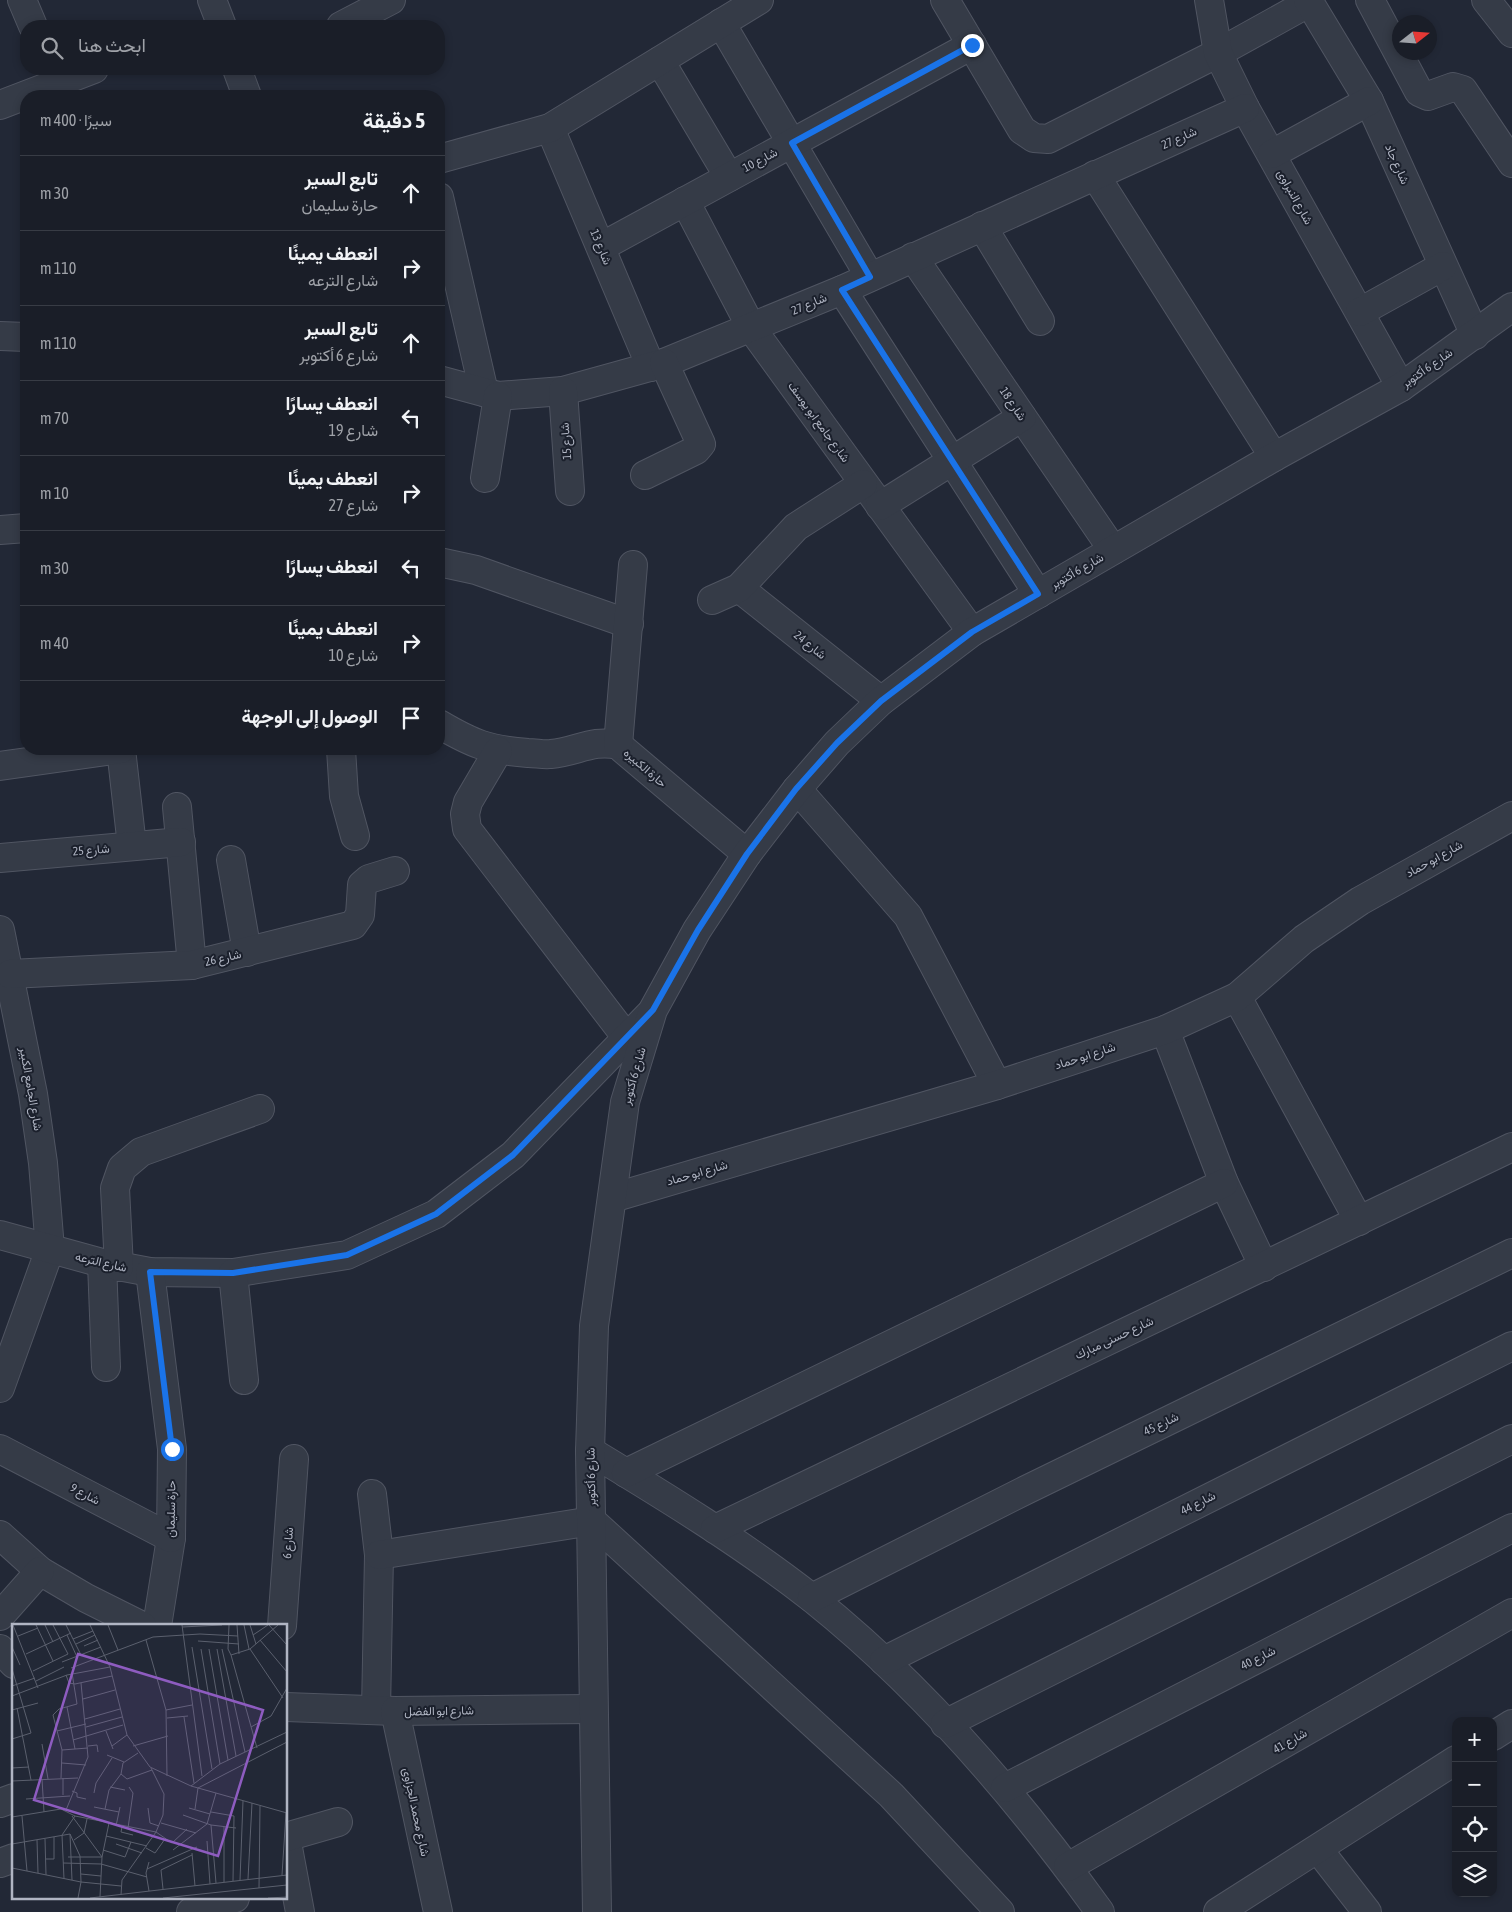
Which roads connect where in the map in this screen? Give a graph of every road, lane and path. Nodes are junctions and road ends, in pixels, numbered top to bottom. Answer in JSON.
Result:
{"nodes":[{"id":1,"x":22,"y":0,"type":"edge"},
{"id":2,"x":391,"y":0,"type":"edge"},
{"id":3,"x":759,"y":0,"type":"edge"},
{"id":4,"x":945,"y":0,"type":"edge"},
{"id":5,"x":1209,"y":0,"type":"edge"},
{"id":6,"x":1370,"y":0,"type":"edge"},
{"id":7,"x":1486,"y":0,"type":"edge"},
{"id":8,"x":1309,"y":1,"type":"edge"},
{"id":9,"x":30,"y":20,"type":"edge"},
{"id":10,"x":353,"y":20,"type":"edge"},
{"id":11,"x":722,"y":23,"type":"junction"},
{"id":12,"x":1511,"y":30,"type":"edge"},
{"id":13,"x":972,"y":45,"type":"junction"},
{"id":14,"x":1218,"y":53,"type":"junction"},
{"id":15,"x":660,"y":60,"type":"junction"},
{"id":16,"x":78,"y":75,"type":"edge"},
{"id":17,"x":57,"y":83,"type":"edge"},
{"id":18,"x":38,"y":90,"type":"edge"},
{"id":19,"x":20,"y":97,"type":"edge"},
{"id":20,"x":1369,"y":101,"type":"junction"},
{"id":21,"x":0,"y":104,"type":"edge"},
{"id":22,"x":1245,"y":108,"type":"junction"},
{"id":23,"x":550,"y":128,"type":"junction"},
{"id":24,"x":792,"y":143,"type":"junction"},
{"id":25,"x":1272,"y":154,"type":"junction"},
{"id":26,"x":445,"y":157,"type":"edge"},
{"id":27,"x":1512,"y":163,"type":"edge"},
{"id":28,"x":1096,"y":175,"type":"junction"},
{"id":29,"x":729,"y":177,"type":"junction"},
{"id":30,"x":685,"y":201,"type":"junction"},
{"id":31,"x":445,"y":221,"type":"edge"},
{"id":32,"x":982,"y":226,"type":"junction"},
{"id":33,"x":601,"y":246,"type":"junction"},
{"id":34,"x":913,"y":257,"type":"junction"},
{"id":35,"x":1443,"y":266,"type":"junction"},
{"id":36,"x":870,"y":277,"type":"junction"},
{"id":37,"x":842,"y":290,"type":"junction"},
{"id":38,"x":1512,"y":307,"type":"edge"},
{"id":39,"x":1360,"y":312,"type":"junction"},
{"id":40,"x":1040,"y":322,"type":"dead end"},
{"id":41,"x":752,"y":329,"type":"junction"},
{"id":42,"x":1474,"y":335,"type":"junction"},
{"id":43,"x":0,"y":336,"type":"edge"},
{"id":44,"x":20,"y":336,"type":"edge"},
{"id":45,"x":658,"y":365,"type":"junction"},
{"id":46,"x":445,"y":382,"type":"edge"},
{"id":47,"x":1401,"y":387,"type":"junction"},
{"id":48,"x":562,"y":391,"type":"junction"},
{"id":49,"x":491,"y":394,"type":"junction"},
{"id":50,"x":1022,"y":417,"type":"junction"},
{"id":51,"x":1274,"y":457,"type":"junction"},
{"id":52,"x":952,"y":460,"type":"junction"},
{"id":53,"x":646,"y":475,"type":"dead end"},
{"id":54,"x":485,"y":478,"type":"dead end"},
{"id":55,"x":863,"y":484,"type":"junction"},
{"id":56,"x":570,"y":491,"type":"dead end"},
{"id":57,"x":880,"y":506,"type":"junction"},
{"id":58,"x":20,"y":528,"type":"edge"},
{"id":59,"x":0,"y":530,"type":"edge"},
{"id":60,"x":1113,"y":550,"type":"junction"},
{"id":61,"x":445,"y":563,"type":"edge"},
{"id":62,"x":633,"y":565,"type":"dead end"},
{"id":63,"x":739,"y":588,"type":"junction"},
{"id":64,"x":1038,"y":594,"type":"junction"},
{"id":65,"x":712,"y":600,"type":"dead end"},
{"id":66,"x":629,"y":624,"type":"junction"},
{"id":67,"x":972,"y":632,"type":"junction"},
{"id":68,"x":881,"y":701,"type":"junction"},
{"id":69,"x":445,"y":728,"type":"edge"},
{"id":70,"x":618,"y":745,"type":"junction"},
{"id":71,"x":498,"y":751,"type":"junction"},
{"id":72,"x":78,"y":755,"type":"edge"},
{"id":73,"x":122,"y":755,"type":"edge"},
{"id":74,"x":341,"y":755,"type":"edge"},
{"id":75,"x":0,"y":766,"type":"edge"},
{"id":76,"x":796,"y":789,"type":"junction"},
{"id":77,"x":177,"y":807,"type":"dead end"},
{"id":78,"x":1512,"y":816,"type":"edge"},
{"id":79,"x":355,"y":836,"type":"dead end"},
{"id":80,"x":182,"y":842,"type":"junction"},
{"id":81,"x":132,"y":846,"type":"junction"},
{"id":82,"x":747,"y":854,"type":"junction"},
{"id":83,"x":0,"y":858,"type":"edge"},
{"id":84,"x":230,"y":860,"type":"dead end"},
{"id":85,"x":396,"y":871,"type":"dead end"},
{"id":86,"x":0,"y":930,"type":"edge"},
{"id":87,"x":247,"y":952,"type":"junction"},
{"id":88,"x":192,"y":965,"type":"junction"},
{"id":89,"x":10,"y":974,"type":"junction"},
{"id":90,"x":1237,"y":997,"type":"junction"},
{"id":91,"x":653,"y":1010,"type":"junction"},
{"id":92,"x":1165,"y":1030,"type":"junction"},
{"id":93,"x":627,"y":1038,"type":"junction"},
{"id":94,"x":997,"y":1085,"type":"junction"},
{"id":95,"x":260,"y":1109,"type":"dead end"},
{"id":96,"x":1512,"y":1147,"type":"edge"},
{"id":97,"x":1224,"y":1183,"type":"junction"},
{"id":98,"x":612,"y":1198,"type":"junction"},
{"id":99,"x":1358,"y":1222,"type":"junction"},
{"id":100,"x":0,"y":1235,"type":"edge"},
{"id":101,"x":50,"y":1249,"type":"junction"},
{"id":102,"x":1512,"y":1253,"type":"edge"},
{"id":103,"x":111,"y":1265,"type":"junction"},
{"id":104,"x":1264,"y":1267,"type":"junction"},
{"id":105,"x":150,"y":1272,"type":"junction"},
{"id":106,"x":233,"y":1273,"type":"junction"},
{"id":107,"x":1512,"y":1346,"type":"edge"},
{"id":108,"x":6,"y":1353,"type":"edge"},
{"id":109,"x":106,"y":1367,"type":"dead end"},
{"id":110,"x":244,"y":1380,"type":"dead end"},
{"id":111,"x":0,"y":1388,"type":"edge"},
{"id":112,"x":1512,"y":1439,"type":"edge"},
{"id":113,"x":0,"y":1449,"type":"edge"},
{"id":114,"x":590,"y":1450,"type":"junction"},
{"id":115,"x":294,"y":1459,"type":"dead end"},
{"id":116,"x":626,"y":1472,"type":"junction"},
{"id":117,"x":372,"y":1494,"type":"dead end"},
{"id":118,"x":592,"y":1521,"type":"junction"},
{"id":119,"x":1512,"y":1528,"type":"edge"},
{"id":120,"x":714,"y":1529,"type":"junction"},
{"id":121,"x":0,"y":1535,"type":"edge"},
{"id":122,"x":171,"y":1538,"type":"junction"},
{"id":123,"x":379,"y":1555,"type":"junction"},
{"id":124,"x":40,"y":1571,"type":"junction"},
{"id":125,"x":812,"y":1598,"type":"junction"},
{"id":126,"x":1512,"y":1613,"type":"edge"},
{"id":127,"x":0,"y":1616,"type":"edge"},
{"id":128,"x":138,"y":1624,"type":"edge"},
{"id":129,"x":157,"y":1624,"type":"edge"},
{"id":130,"x":282,"y":1624,"type":"edge"},
{"id":131,"x":0,"y":1649,"type":"edge"},
{"id":132,"x":884,"y":1661,"type":"junction"},
{"id":133,"x":12,"y":1662,"type":"edge"},
{"id":134,"x":288,"y":1706,"type":"edge"},
{"id":135,"x":592,"y":1709,"type":"junction"},
{"id":136,"x":385,"y":1710,"type":"junction"},
{"id":137,"x":945,"y":1724,"type":"junction"},
{"id":138,"x":1512,"y":1724,"type":"edge"},
{"id":139,"x":1497,"y":1733,"type":"edge"},
{"id":140,"x":1453,"y":1762,"type":"edge"},
{"id":141,"x":1005,"y":1788,"type":"junction"},
{"id":142,"x":12,"y":1799,"type":"edge"},
{"id":143,"x":0,"y":1804,"type":"edge"},
{"id":144,"x":338,"y":1822,"type":"dead end"},
{"id":145,"x":288,"y":1836,"type":"edge"},
{"id":146,"x":1318,"y":1849,"type":"junction"},
{"id":147,"x":12,"y":1859,"type":"edge"},
{"id":148,"x":288,"y":1859,"type":"edge"},
{"id":149,"x":0,"y":1863,"type":"edge"},
{"id":150,"x":1068,"y":1867,"type":"junction"},
{"id":151,"x":290,"y":1881,"type":"edge"},
{"id":152,"x":229,"y":1900,"type":"edge"},
{"id":153,"x":191,"y":1912,"type":"edge"},
{"id":154,"x":300,"y":1912,"type":"edge"},
{"id":155,"x":438,"y":1912,"type":"edge"},
{"id":156,"x":597,"y":1912,"type":"edge"},
{"id":157,"x":1000,"y":1912,"type":"edge"},
{"id":158,"x":1100,"y":1912,"type":"edge"},
{"id":159,"x":1218,"y":1912,"type":"edge"},
{"id":160,"x":1367,"y":1912,"type":"edge"}],
"edges":[{"from":1,"to":9,"type":"street"},
{"from":2,"to":10,"type":"street"},
{"from":3,"to":11,"type":"street"},
{"from":4,"to":13,"type":"street"},
{"from":5,"to":14,"type":"street","name":"شارع النبراوى"},
{"from":6,"to":27,"type":"street"},
{"from":7,"to":12,"type":"street"},
{"from":8,"to":14,"type":"street"},
{"from":8,"to":20,"type":"street","name":"شارع جاد"},
{"from":11,"to":15,"type":"street"},
{"from":11,"to":24,"type":"street"},
{"from":13,"to":14,"type":"street"},
{"from":13,"to":24,"type":"street","name":"شارع 10"},
{"from":14,"to":22,"type":"street","name":"شارع النبراوى"},
{"from":15,"to":23,"type":"street"},
{"from":15,"to":29,"type":"street"},
{"from":16,"to":17,"type":"street"},
{"from":17,"to":18,"type":"street"},
{"from":19,"to":21,"type":"street"},
{"from":20,"to":25,"type":"street"},
{"from":20,"to":35,"type":"street","name":"شارع جاد"},
{"from":22,"to":25,"type":"street","name":"شارع النبراوى"},
{"from":22,"to":28,"type":"street","name":"شارع 27"},
{"from":23,"to":26,"type":"street"},
{"from":23,"to":33,"type":"street","name":"شارع 13"},
{"from":24,"to":29,"type":"street","name":"شارع 10"},
{"from":24,"to":36,"type":"street"},
{"from":25,"to":39,"type":"street","name":"شارع النبراوى"},
{"from":28,"to":32,"type":"street","name":"شارع 27"},
{"from":28,"to":51,"type":"street"},
{"from":29,"to":30,"type":"street","name":"شارع 10"},
{"from":30,"to":33,"type":"street","name":"شارع 10"},
{"from":30,"to":41,"type":"street","name":"شارع جامع ابو يوسف"},
{"from":31,"to":49,"type":"street"},
{"from":32,"to":34,"type":"street","name":"شارع 27"},
{"from":32,"to":40,"type":"street"},
{"from":33,"to":45,"type":"street","name":"شارع 13"},
{"from":34,"to":36,"type":"street","name":"شارع 27"},
{"from":34,"to":50,"type":"street","name":"شارع 18"},
{"from":35,"to":39,"type":"street"},
{"from":35,"to":42,"type":"street","name":"شارع جاد"},
{"from":36,"to":37,"type":"street","name":"شارع 27"},
{"from":37,"to":41,"type":"street","name":"شارع 27"},
{"from":37,"to":52,"type":"street"},
{"from":38,"to":42,"type":"street","name":"شارع 6 أكتوبر"},
{"from":39,"to":47,"type":"street","name":"شارع النبراوى"},
{"from":41,"to":45,"type":"street","name":"شارع 27"},
{"from":41,"to":55,"type":"street","name":"شارع جامع ابو يوسف"},
{"from":42,"to":47,"type":"street","name":"شارع 6 أكتوبر"},
{"from":43,"to":44,"type":"street"},
{"from":45,"to":48,"type":"street","name":"شارع 27"},
{"from":45,"to":53,"type":"street","name":"شارع 13"},
{"from":46,"to":49,"type":"street","name":"شارع 27"},
{"from":47,"to":51,"type":"street","name":"شارع 6 أكتوبر"},
{"from":48,"to":49,"type":"street","name":"شارع 27"},
{"from":48,"to":56,"type":"street","name":"شارع 15"},
{"from":49,"to":54,"type":"street"},
{"from":50,"to":52,"type":"street"},
{"from":50,"to":60,"type":"street","name":"شارع 18"},
{"from":51,"to":60,"type":"street","name":"شارع 6 أكتوبر"},
{"from":52,"to":57,"type":"street"},
{"from":52,"to":64,"type":"street"},
{"from":55,"to":57,"type":"street","name":"شارع جامع ابو يوسف"},
{"from":55,"to":63,"type":"street"},
{"from":57,"to":67,"type":"street","name":"شارع جامع ابو يوسف"},
{"from":58,"to":59,"type":"street"},
{"from":60,"to":64,"type":"street","name":"شارع 6 أكتوبر"},
{"from":61,"to":66,"type":"street"},
{"from":62,"to":66,"type":"street"},
{"from":63,"to":65,"type":"street"},
{"from":63,"to":68,"type":"street","name":"شارع 24"},
{"from":64,"to":67,"type":"street","name":"شارع 6 أكتوبر"},
{"from":66,"to":70,"type":"street"},
{"from":67,"to":68,"type":"street","name":"شارع 6 أكتوبر"},
{"from":68,"to":76,"type":"street","name":"شارع 6 أكتوبر"},
{"from":69,"to":71,"type":"street","name":"حارة الكبيره"},
{"from":70,"to":71,"type":"street","name":"حارة الكبيره"},
{"from":70,"to":82,"type":"street","name":"حارة الكبيره"},
{"from":71,"to":93,"type":"street"},
{"from":72,"to":75,"type":"street"},
{"from":73,"to":81,"type":"street"},
{"from":74,"to":79,"type":"street"},
{"from":76,"to":82,"type":"street","name":"شارع 6 أكتوبر"},
{"from":76,"to":94,"type":"street"},
{"from":77,"to":80,"type":"street"},
{"from":78,"to":90,"type":"street","name":"شارع ابو حماد"},
{"from":80,"to":81,"type":"street","name":"شارع 25"},
{"from":80,"to":88,"type":"street"},
{"from":81,"to":83,"type":"street","name":"شارع 25"},
{"from":82,"to":91,"type":"street","name":"شارع 6 أكتوبر"},
{"from":84,"to":87,"type":"street"},
{"from":85,"to":87,"type":"street","name":"شارع 26"},
{"from":86,"to":89,"type":"street","name":"شارع الجامع الكبير"},
{"from":87,"to":88,"type":"street","name":"شارع 26"},
{"from":88,"to":89,"type":"street","name":"شارع 26"},
{"from":89,"to":101,"type":"street","name":"شارع الجامع الكبير"},
{"from":90,"to":92,"type":"street","name":"شارع ابو حماد"},
{"from":90,"to":99,"type":"street"},
{"from":91,"to":93,"type":"street","name":"شارع الترعه"},
{"from":91,"to":98,"type":"street","name":"شارع 6 أكتوبر"},
{"from":92,"to":94,"type":"street","name":"شارع ابو حماد"},
{"from":92,"to":97,"type":"street"},
{"from":93,"to":106,"type":"street","name":"شارع الترعه"},
{"from":94,"to":98,"type":"street","name":"شارع ابو حماد"},
{"from":95,"to":103,"type":"street"},
{"from":96,"to":99,"type":"street","name":"شارع حسنى مبارك"},
{"from":97,"to":104,"type":"street"},
{"from":97,"to":116,"type":"street"},
{"from":98,"to":114,"type":"street","name":"شارع 6 أكتوبر"},
{"from":99,"to":104,"type":"street","name":"شارع حسنى مبارك"},
{"from":100,"to":101,"type":"street","name":"شارع الترعه"},
{"from":101,"to":103,"type":"street","name":"شارع الترعه"},
{"from":101,"to":108,"type":"street"},
{"from":102,"to":125,"type":"street","name":"شارع 45"},
{"from":103,"to":105,"type":"street","name":"شارع الترعه"},
{"from":103,"to":109,"type":"street"},
{"from":104,"to":120,"type":"street","name":"شارع حسنى مبارك"},
{"from":105,"to":106,"type":"street","name":"شارع الترعه"},
{"from":105,"to":122,"type":"street","name":"حارة سليمان"},
{"from":106,"to":110,"type":"street"},
{"from":107,"to":132,"type":"street","name":"شارع 44"},
{"from":108,"to":111,"type":"street"},
{"from":112,"to":137,"type":"street"},
{"from":113,"to":122,"type":"street","name":"شارع 9"},
{"from":114,"to":116,"type":"street"},
{"from":114,"to":118,"type":"street","name":"شارع 6 أكتوبر"},
{"from":115,"to":130,"type":"street","name":"شارع 6"},
{"from":116,"to":120,"type":"street"},
{"from":117,"to":123,"type":"street","name":"شارع محمد الجزاوى"},
{"from":118,"to":123,"type":"street"},
{"from":118,"to":135,"type":"street","name":"شارع 6 أكتوبر"},
{"from":118,"to":157,"type":"street"},
{"from":119,"to":141,"type":"street","name":"شارع 40"},
{"from":120,"to":125,"type":"street"},
{"from":121,"to":124,"type":"street"},
{"from":122,"to":129,"type":"street","name":"حارة سليمان"},
{"from":123,"to":136,"type":"street","name":"شارع محمد الجزاوى"},
{"from":124,"to":127,"type":"street"},
{"from":124,"to":128,"type":"street"},
{"from":125,"to":132,"type":"street"},
{"from":126,"to":150,"type":"street","name":"شارع 41"},
{"from":131,"to":133,"type":"street"},
{"from":132,"to":137,"type":"street"},
{"from":134,"to":136,"type":"street","name":"شارع ابو الفضل"},
{"from":135,"to":136,"type":"street","name":"شارع ابو الفضل"},
{"from":135,"to":156,"type":"street","name":"شارع 6 أكتوبر"},
{"from":136,"to":155,"type":"street","name":"شارع محمد الجزاوى"},
{"from":137,"to":141,"type":"street"},
{"from":138,"to":139,"type":"street"},
{"from":140,"to":146,"type":"street"},
{"from":141,"to":150,"type":"street"},
{"from":142,"to":143,"type":"street"},
{"from":144,"to":145,"type":"street"},
{"from":146,"to":159,"type":"street"},
{"from":146,"to":160,"type":"street"},
{"from":147,"to":149,"type":"street"},
{"from":148,"to":151,"type":"street"},
{"from":150,"to":158,"type":"street"},
{"from":151,"to":154,"type":"street"},
{"from":152,"to":153,"type":"street"}]}
